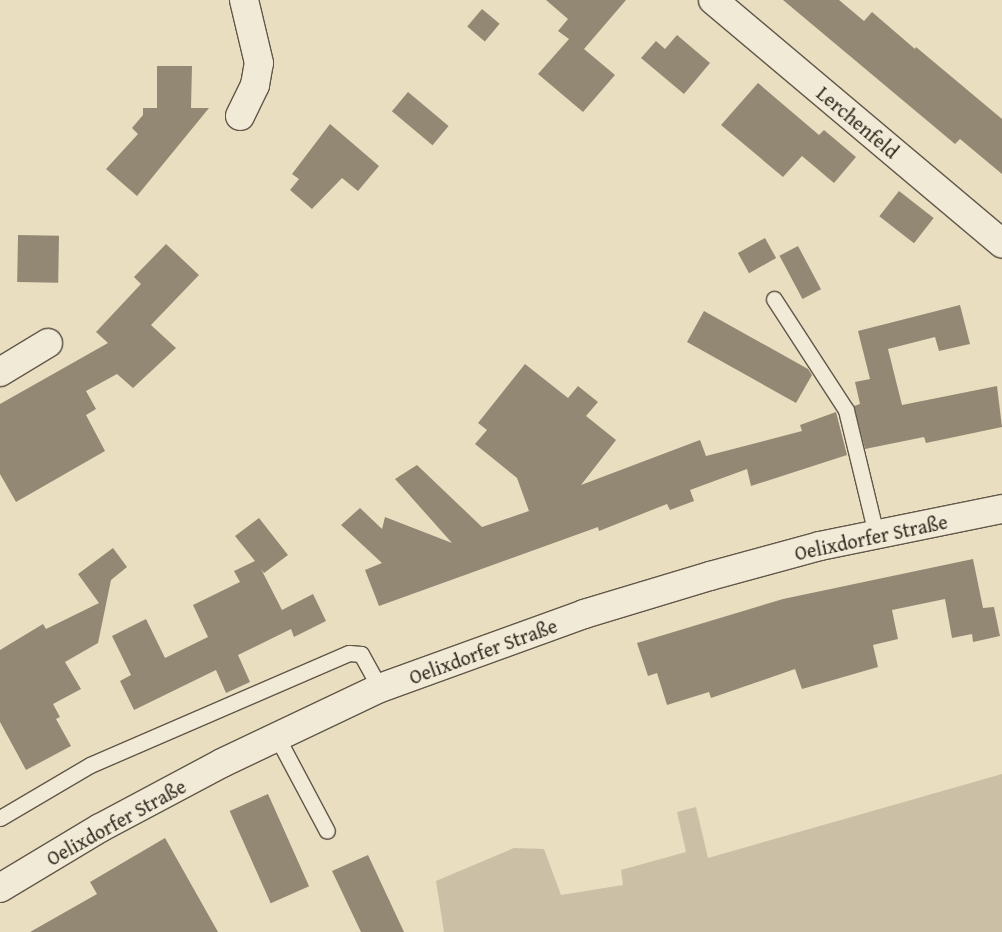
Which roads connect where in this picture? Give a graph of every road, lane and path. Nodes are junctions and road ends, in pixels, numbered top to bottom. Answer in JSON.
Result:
{"nodes":[{"id":1,"x":244,"y":0,"type":"edge"},
{"id":2,"x":713,"y":0,"type":"edge"},
{"id":3,"x":240,"y":116,"type":"dead end"},
{"id":4,"x":1002,"y":243,"type":"edge"},
{"id":5,"x":774,"y":299,"type":"dead end"},
{"id":6,"x":48,"y":343,"type":"dead end"},
{"id":7,"x":0,"y":372,"type":"edge"},
{"id":8,"x":1002,"y":509,"type":"edge"},
{"id":9,"x":876,"y":534,"type":"junction"},
{"id":10,"x":380,"y":688,"type":"junction"},
{"id":11,"x":277,"y":737,"type":"junction"},
{"id":12,"x":0,"y":818,"type":"edge"},
{"id":13,"x":327,"y":830,"type":"dead end"},
{"id":14,"x":0,"y":888,"type":"edge"}],
"edges":[{"from":1,"to":3,"type":"street"},
{"from":2,"to":4,"type":"street","name":"Lerchenfeld"},
{"from":5,"to":9,"type":"lane"},
{"from":6,"to":7,"type":"street"},
{"from":8,"to":9,"type":"street","name":"Oelixdorfer Straße"},
{"from":9,"to":10,"type":"street","name":"Oelixdorfer Straße"},
{"from":10,"to":11,"type":"street","name":"Oelixdorfer Straße"},
{"from":10,"to":12,"type":"lane"},
{"from":11,"to":13,"type":"lane"},
{"from":11,"to":14,"type":"street","name":"Oelixdorfer Straße"}]}
